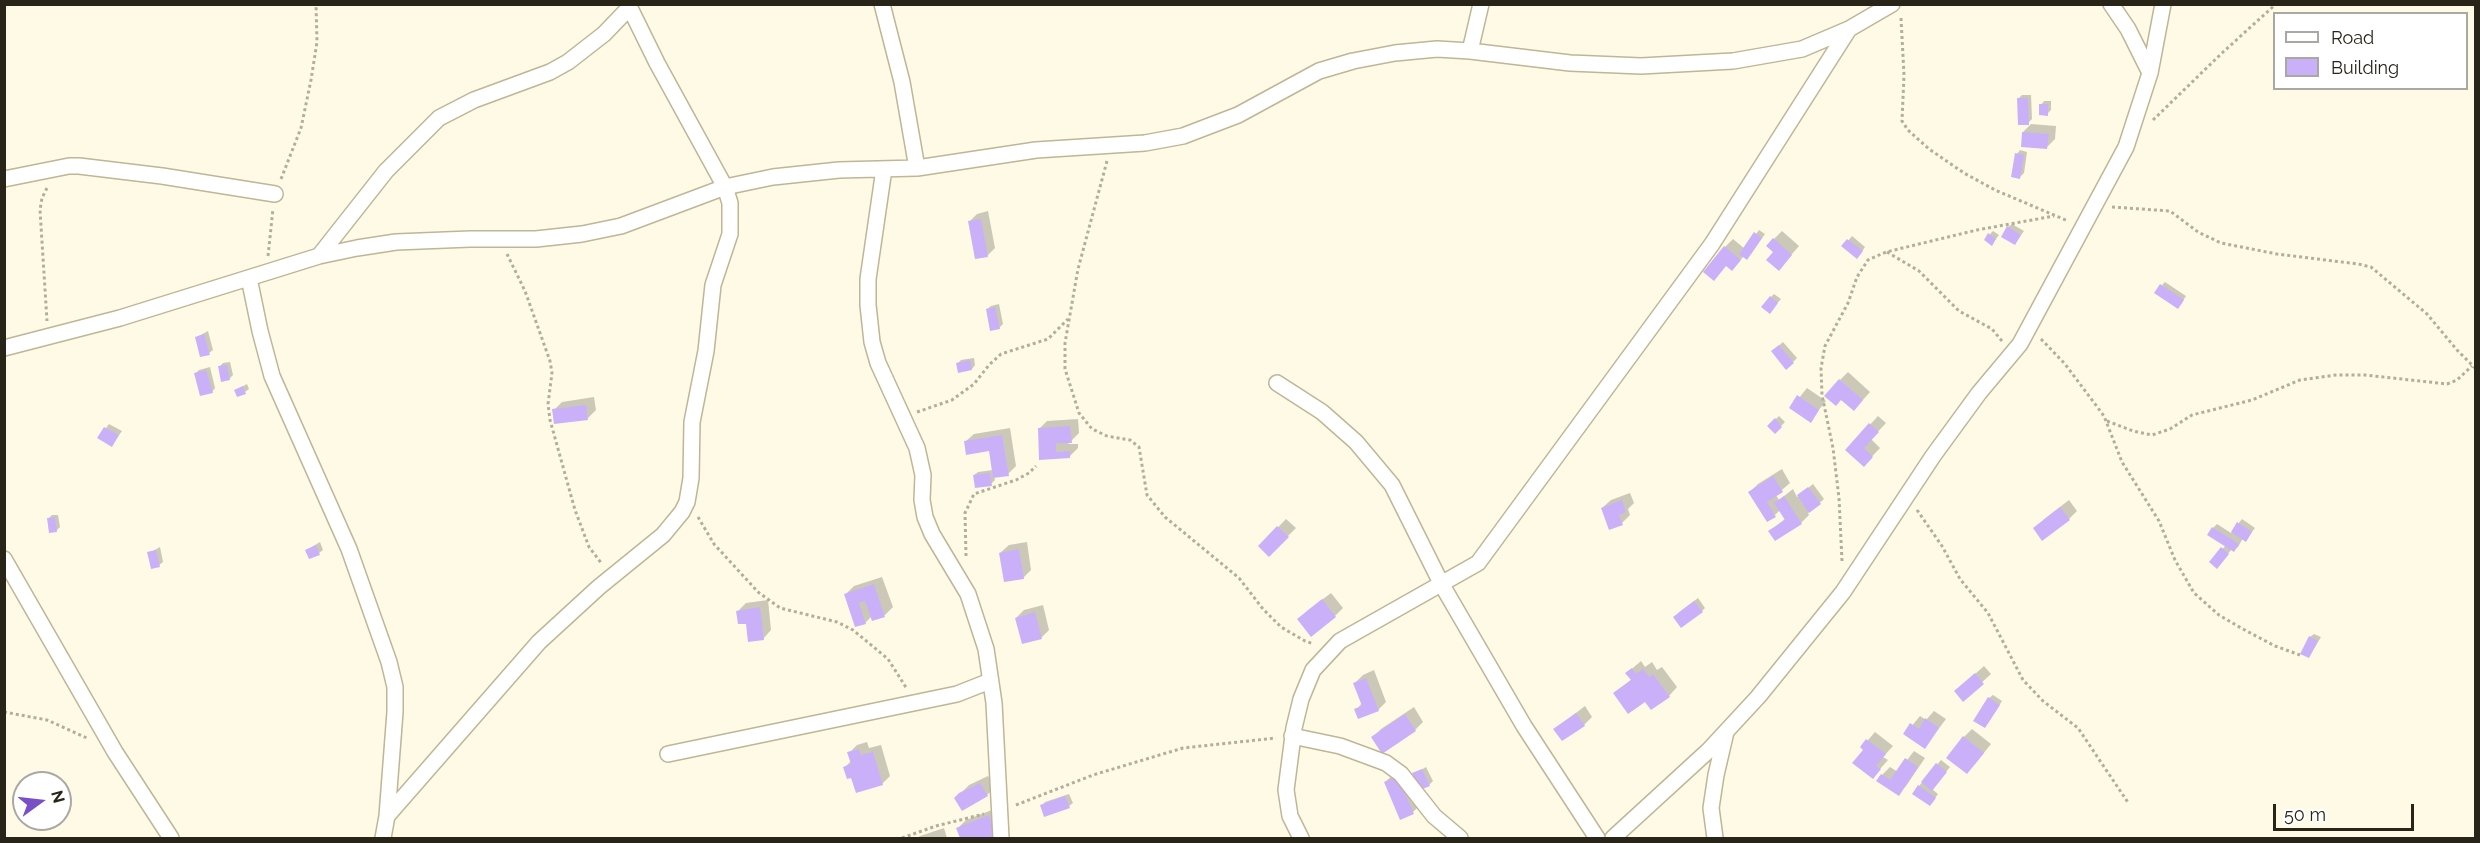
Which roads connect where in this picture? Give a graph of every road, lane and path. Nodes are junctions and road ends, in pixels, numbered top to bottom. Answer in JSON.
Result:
{"nodes":[{"id":1,"x":316,"y":4,"type":"edge"},
{"id":2,"x":882,"y":4,"type":"edge"},
{"id":3,"x":1481,"y":4,"type":"edge"},
{"id":4,"x":2111,"y":4,"type":"edge"},
{"id":5,"x":2163,"y":4,"type":"edge"},
{"id":6,"x":2276,"y":4,"type":"edge"},
{"id":7,"x":629,"y":6,"type":"edge"},
{"id":8,"x":1896,"y":10,"type":"edge"},
{"id":9,"x":1849,"y":29,"type":"junction"},
{"id":10,"x":1470,"y":51,"type":"junction"},
{"id":11,"x":2150,"y":74,"type":"junction"},
{"id":12,"x":2150,"y":124,"type":"dead end"},
{"id":13,"x":1112,"y":145,"type":"junction"},
{"id":14,"x":917,"y":168,"type":"junction"},
{"id":15,"x":884,"y":169,"type":"junction"},
{"id":16,"x":4,"y":179,"type":"edge"},
{"id":17,"x":48,"y":186,"type":"dead end"},
{"id":18,"x":725,"y":187,"type":"junction"},
{"id":19,"x":275,"y":194,"type":"junction"},
{"id":20,"x":2095,"y":206,"type":"junction"},
{"id":21,"x":2054,"y":216,"type":"junction"},
{"id":22,"x":2083,"y":227,"type":"junction"},
{"id":23,"x":500,"y":239,"type":"junction"},
{"id":24,"x":1886,"y":252,"type":"junction"},
{"id":25,"x":319,"y":256,"type":"junction"},
{"id":26,"x":267,"y":272,"type":"junction"},
{"id":27,"x":249,"y":278,"type":"junction"},
{"id":28,"x":1069,"y":317,"type":"junction"},
{"id":29,"x":2029,"y":327,"type":"junction"},
{"id":30,"x":49,"y":337,"type":"junction"},
{"id":31,"x":4,"y":348,"type":"edge"},
{"id":32,"x":2012,"y":356,"type":"junction"},
{"id":33,"x":2474,"y":368,"type":"edge"},
{"id":34,"x":1277,"y":383,"type":"dead end"},
{"id":35,"x":904,"y":416,"type":"junction"},
{"id":36,"x":2107,"y":421,"type":"junction"},
{"id":37,"x":1036,"y":466,"type":"dead end"},
{"id":38,"x":690,"y":492,"type":"junction"},
{"id":39,"x":1906,"y":498,"type":"junction"},
{"id":40,"x":4,"y":559,"type":"edge"},
{"id":41,"x":966,"y":566,"type":"dead end"},
{"id":42,"x":613,"y":575,"type":"junction"},
{"id":43,"x":1442,"y":585,"type":"junction"},
{"id":44,"x":1843,"y":592,"type":"junction"},
{"id":45,"x":1330,"y":649,"type":"junction"},
{"id":46,"x":2300,"y":656,"type":"dead end"},
{"id":47,"x":990,"y":681,"type":"junction"},
{"id":48,"x":915,"y":703,"type":"junction"},
{"id":49,"x":4,"y":712,"type":"edge"},
{"id":50,"x":1727,"y":730,"type":"junction"},
{"id":51,"x":1292,"y":736,"type":"junction"},
{"id":52,"x":115,"y":752,"type":"junction"},
{"id":53,"x":668,"y":754,"type":"dead end"},
{"id":54,"x":2130,"y":804,"type":"dead end"},
{"id":55,"x":1000,"y":810,"type":"junction"},
{"id":56,"x":387,"y":816,"type":"junction"},
{"id":57,"x":171,"y":838,"type":"edge"},
{"id":58,"x":383,"y":838,"type":"edge"},
{"id":59,"x":902,"y":838,"type":"edge"},
{"id":60,"x":1001,"y":838,"type":"edge"},
{"id":61,"x":1301,"y":838,"type":"edge"},
{"id":62,"x":1460,"y":838,"type":"edge"},
{"id":63,"x":1597,"y":838,"type":"edge"},
{"id":64,"x":1612,"y":838,"type":"edge"},
{"id":65,"x":1715,"y":838,"type":"edge"}],
"edges":[{"from":1,"to":19,"type":"path"},
{"from":2,"to":14,"type":"street"},
{"from":3,"to":10,"type":"street"},
{"from":4,"to":11,"type":"street"},
{"from":5,"to":11,"type":"street"},
{"from":6,"to":12,"type":"path"},
{"from":7,"to":18,"type":"street"},
{"from":7,"to":25,"type":"street"},
{"from":8,"to":9,"type":"street"},
{"from":8,"to":21,"type":"path"},
{"from":9,"to":10,"type":"street"},
{"from":9,"to":43,"type":"street"},
{"from":10,"to":13,"type":"street"},
{"from":11,"to":20,"type":"street"},
{"from":13,"to":14,"type":"street"},
{"from":13,"to":28,"type":"path"},
{"from":14,"to":15,"type":"street"},
{"from":15,"to":18,"type":"street"},
{"from":15,"to":35,"type":"street"},
{"from":16,"to":19,"type":"street"},
{"from":17,"to":30,"type":"path"},
{"from":18,"to":23,"type":"street"},
{"from":18,"to":38,"type":"street"},
{"from":19,"to":26,"type":"path"},
{"from":20,"to":22,"type":"street"},
{"from":20,"to":33,"type":"path"},
{"from":21,"to":22,"type":"path"},
{"from":21,"to":24,"type":"path"},
{"from":22,"to":29,"type":"street"},
{"from":23,"to":25,"type":"street"},
{"from":23,"to":42,"type":"path"},
{"from":24,"to":32,"type":"path"},
{"from":24,"to":44,"type":"path"},
{"from":25,"to":26,"type":"street"},
{"from":26,"to":27,"type":"street"},
{"from":27,"to":30,"type":"street"},
{"from":27,"to":56,"type":"street"},
{"from":28,"to":35,"type":"path"},
{"from":28,"to":45,"type":"path"},
{"from":29,"to":32,"type":"street"},
{"from":29,"to":36,"type":"path"},
{"from":30,"to":31,"type":"street"},
{"from":32,"to":39,"type":"street"},
{"from":33,"to":36,"type":"path"},
{"from":34,"to":43,"type":"street"},
{"from":35,"to":47,"type":"street"},
{"from":36,"to":46,"type":"path"},
{"from":37,"to":41,"type":"path"},
{"from":38,"to":42,"type":"street"},
{"from":38,"to":48,"type":"path"},
{"from":39,"to":44,"type":"street"},
{"from":39,"to":54,"type":"path"},
{"from":40,"to":52,"type":"street"},
{"from":42,"to":56,"type":"street"},
{"from":43,"to":45,"type":"street"},
{"from":43,"to":63,"type":"street"},
{"from":44,"to":50,"type":"street"},
{"from":45,"to":51,"type":"street"},
{"from":47,"to":48,"type":"street"},
{"from":47,"to":55,"type":"street"},
{"from":48,"to":53,"type":"street"},
{"from":49,"to":52,"type":"path"},
{"from":50,"to":64,"type":"street"},
{"from":50,"to":65,"type":"street"},
{"from":51,"to":55,"type":"path"},
{"from":51,"to":61,"type":"street"},
{"from":51,"to":62,"type":"street"},
{"from":52,"to":57,"type":"street"},
{"from":55,"to":59,"type":"path"},
{"from":55,"to":60,"type":"street"},
{"from":56,"to":58,"type":"street"}]}
